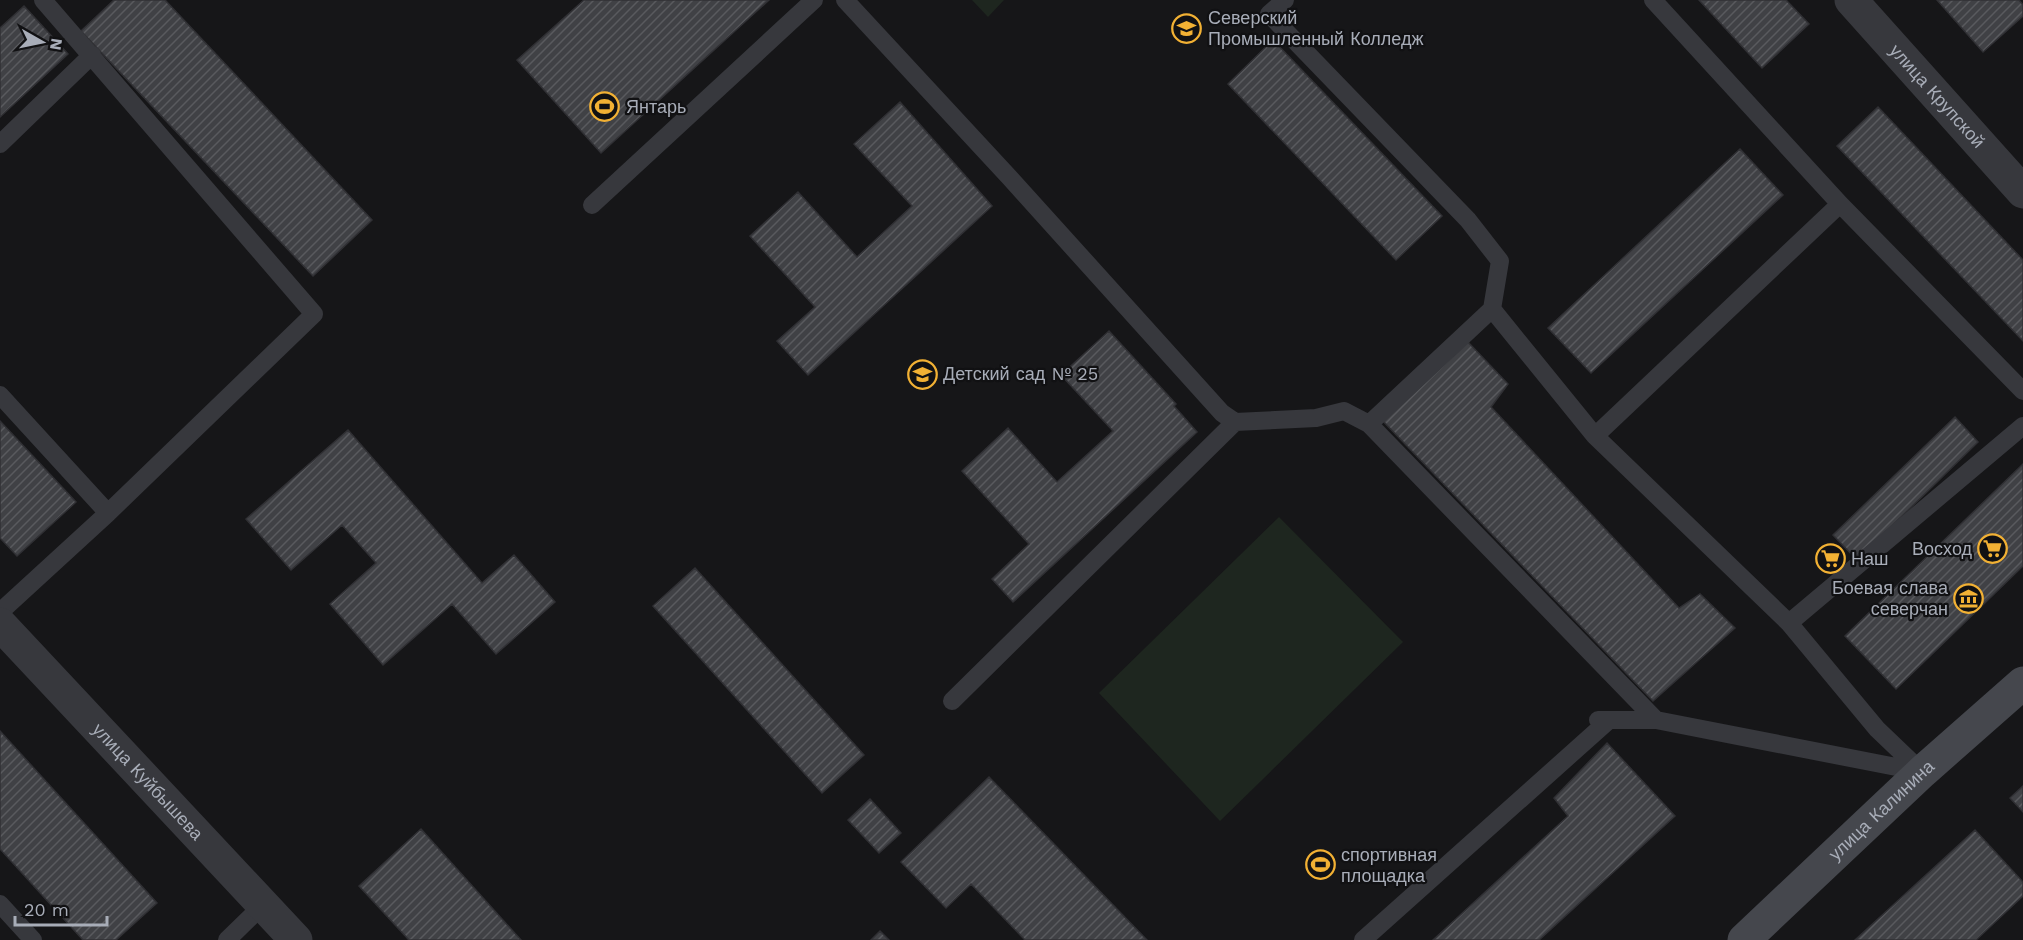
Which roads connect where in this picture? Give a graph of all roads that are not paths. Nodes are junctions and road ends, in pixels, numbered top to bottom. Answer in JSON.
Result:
{"nodes":[{"id":1,"x":44,"y":0,"type":"edge"},
{"id":2,"x":814,"y":0,"type":"edge"},
{"id":3,"x":845,"y":0,"type":"edge"},
{"id":4,"x":1285,"y":0,"type":"edge"},
{"id":5,"x":1653,"y":0,"type":"edge"},
{"id":6,"x":1851,"y":0,"type":"edge"},
{"id":7,"x":92,"y":55,"type":"junction"},
{"id":8,"x":0,"y":144,"type":"edge"},
{"id":9,"x":2023,"y":192,"type":"edge"},
{"id":10,"x":1840,"y":204,"type":"junction"},
{"id":11,"x":592,"y":205,"type":"dead end"},
{"id":12,"x":1492,"y":309,"type":"junction"},
{"id":13,"x":2023,"y":391,"type":"edge"},
{"id":14,"x":0,"y":396,"type":"edge"},
{"id":15,"x":1235,"y":422,"type":"junction"},
{"id":16,"x":1369,"y":424,"type":"junction"},
{"id":17,"x":2023,"y":426,"type":"edge"},
{"id":18,"x":1595,"y":436,"type":"junction"},
{"id":19,"x":108,"y":513,"type":"junction"},
{"id":20,"x":1789,"y":623,"type":"junction"},
{"id":21,"x":1,"y":624,"type":"edge"},
{"id":22,"x":2023,"y":683,"type":"edge"},
{"id":23,"x":952,"y":701,"type":"dead end"},
{"id":24,"x":1656,"y":720,"type":"junction"},
{"id":25,"x":1922,"y":772,"type":"junction"},
{"id":26,"x":0,"y":904,"type":"edge"},
{"id":27,"x":263,"y":905,"type":"junction"},
{"id":28,"x":33,"y":940,"type":"edge"},
{"id":29,"x":227,"y":940,"type":"edge"},
{"id":30,"x":296,"y":940,"type":"edge"},
{"id":31,"x":1362,"y":940,"type":"edge"},
{"id":32,"x":1744,"y":940,"type":"edge"}],
"edges":[{"from":1,"to":7,"type":"lane"},
{"from":2,"to":11,"type":"lane"},
{"from":3,"to":15,"type":"lane"},
{"from":4,"to":12,"type":"lane"},
{"from":5,"to":10,"type":"lane"},
{"from":6,"to":9,"type":"street","name":"улица Крупской"},
{"from":7,"to":8,"type":"lane"},
{"from":7,"to":19,"type":"lane"},
{"from":10,"to":13,"type":"lane"},
{"from":10,"to":18,"type":"lane"},
{"from":12,"to":16,"type":"lane"},
{"from":12,"to":18,"type":"lane"},
{"from":14,"to":19,"type":"lane"},
{"from":15,"to":16,"type":"lane"},
{"from":15,"to":23,"type":"lane"},
{"from":16,"to":24,"type":"lane"},
{"from":17,"to":20,"type":"lane"},
{"from":18,"to":20,"type":"lane"},
{"from":19,"to":21,"type":"lane"},
{"from":20,"to":25,"type":"lane"},
{"from":21,"to":27,"type":"street","name":"улица Куйбышева"},
{"from":22,"to":25,"type":"main road","name":"улица Калинина"},
{"from":24,"to":25,"type":"lane"},
{"from":24,"to":31,"type":"lane"},
{"from":25,"to":32,"type":"main road","name":"улица Калинина"},
{"from":26,"to":28,"type":"lane"},
{"from":27,"to":29,"type":"lane"},
{"from":27,"to":30,"type":"street","name":"улица Куйбышева"}]}
